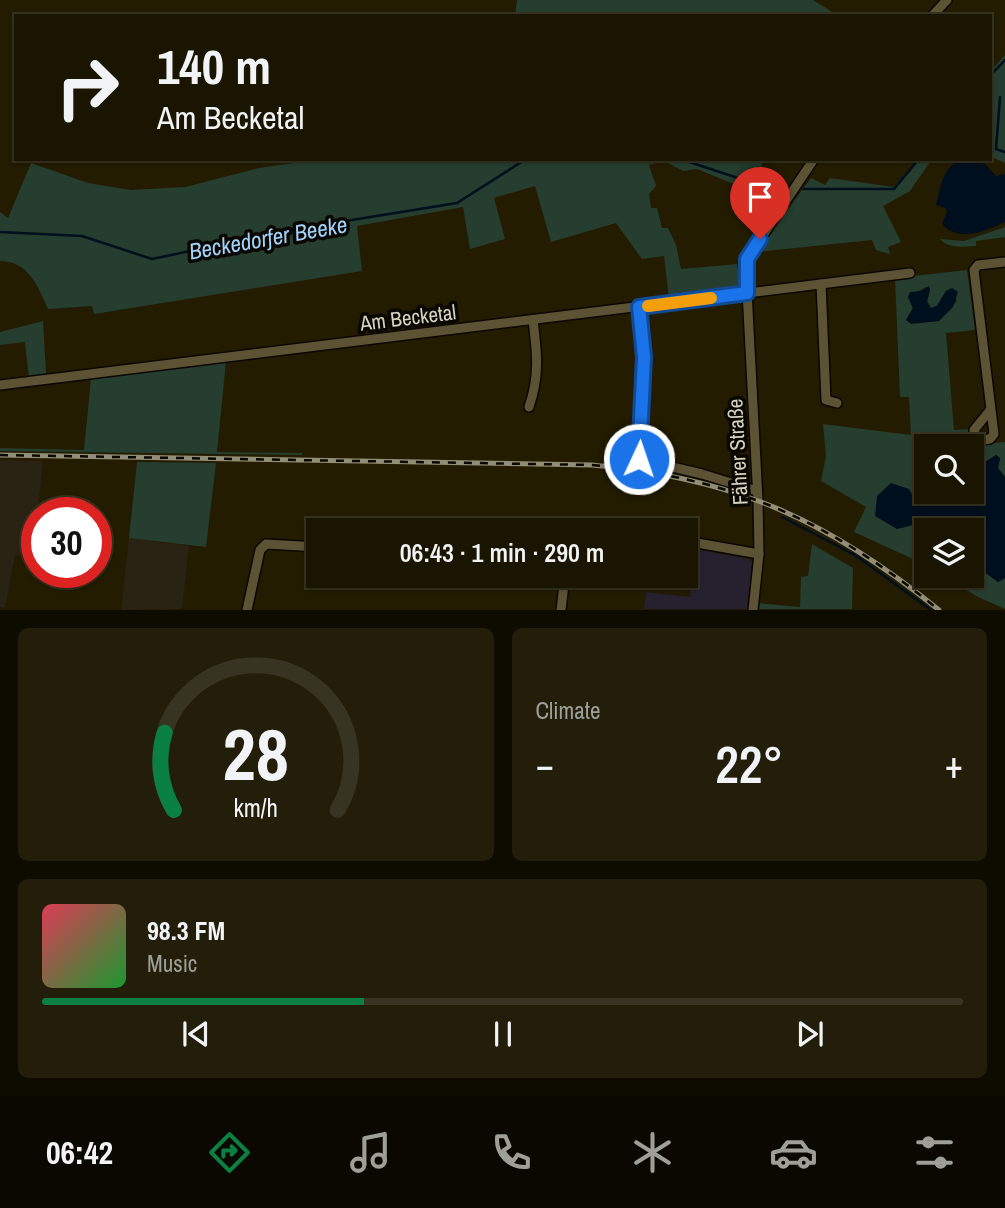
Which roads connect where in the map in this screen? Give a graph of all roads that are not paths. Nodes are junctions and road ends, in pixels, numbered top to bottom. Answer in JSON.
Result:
{"nodes":[{"id":1,"x":947,"y":0,"type":"edge"},
{"id":2,"x":934,"y":14,"type":"edge"},
{"id":3,"x":813,"y":161,"type":"edge"},
{"id":4,"x":1005,"y":262,"type":"edge"},
{"id":5,"x":910,"y":273,"type":"dead end"},
{"id":6,"x":821,"y":284,"type":"junction"},
{"id":7,"x":747,"y":293,"type":"junction"},
{"id":8,"x":639,"y":307,"type":"junction"},
{"id":9,"x":533,"y":320,"type":"junction"},
{"id":10,"x":0,"y":385,"type":"edge"},
{"id":11,"x":836,"y":403,"type":"dead end"},
{"id":12,"x":529,"y":407,"type":"dead end"},
{"id":13,"x":991,"y":409,"type":"dead end"},
{"id":14,"x":757,"y":491,"type":"junction"},
{"id":15,"x":698,"y":543,"type":"edge"},
{"id":16,"x":306,"y":546,"type":"edge"},
{"id":17,"x":759,"y":554,"type":"junction"},
{"id":18,"x":564,"y":588,"type":"edge"},
{"id":19,"x":247,"y":610,"type":"edge"},
{"id":20,"x":561,"y":610,"type":"edge"},
{"id":21,"x":753,"y":610,"type":"edge"}],
"edges":[{"from":1,"to":2,"type":"street"},
{"from":3,"to":7,"type":"street","name":"Fährer Straße"},
{"from":4,"to":13,"type":"street"},
{"from":5,"to":6,"type":"street","name":"Am Becketal"},
{"from":6,"to":7,"type":"street","name":"Am Becketal"},
{"from":6,"to":11,"type":"street"},
{"from":7,"to":8,"type":"street","name":"Am Becketal"},
{"from":7,"to":14,"type":"street","name":"Fährer Straße"},
{"from":8,"to":9,"type":"street","name":"Am Becketal"},
{"from":8,"to":14,"type":"street"},
{"from":9,"to":10,"type":"street","name":"Am Becketal"},
{"from":9,"to":12,"type":"street"},
{"from":14,"to":17,"type":"street","name":"Fährer Straße"},
{"from":15,"to":17,"type":"street"},
{"from":16,"to":19,"type":"street"},
{"from":17,"to":21,"type":"street","name":"Fährer Straße"},
{"from":18,"to":20,"type":"street"}]}
